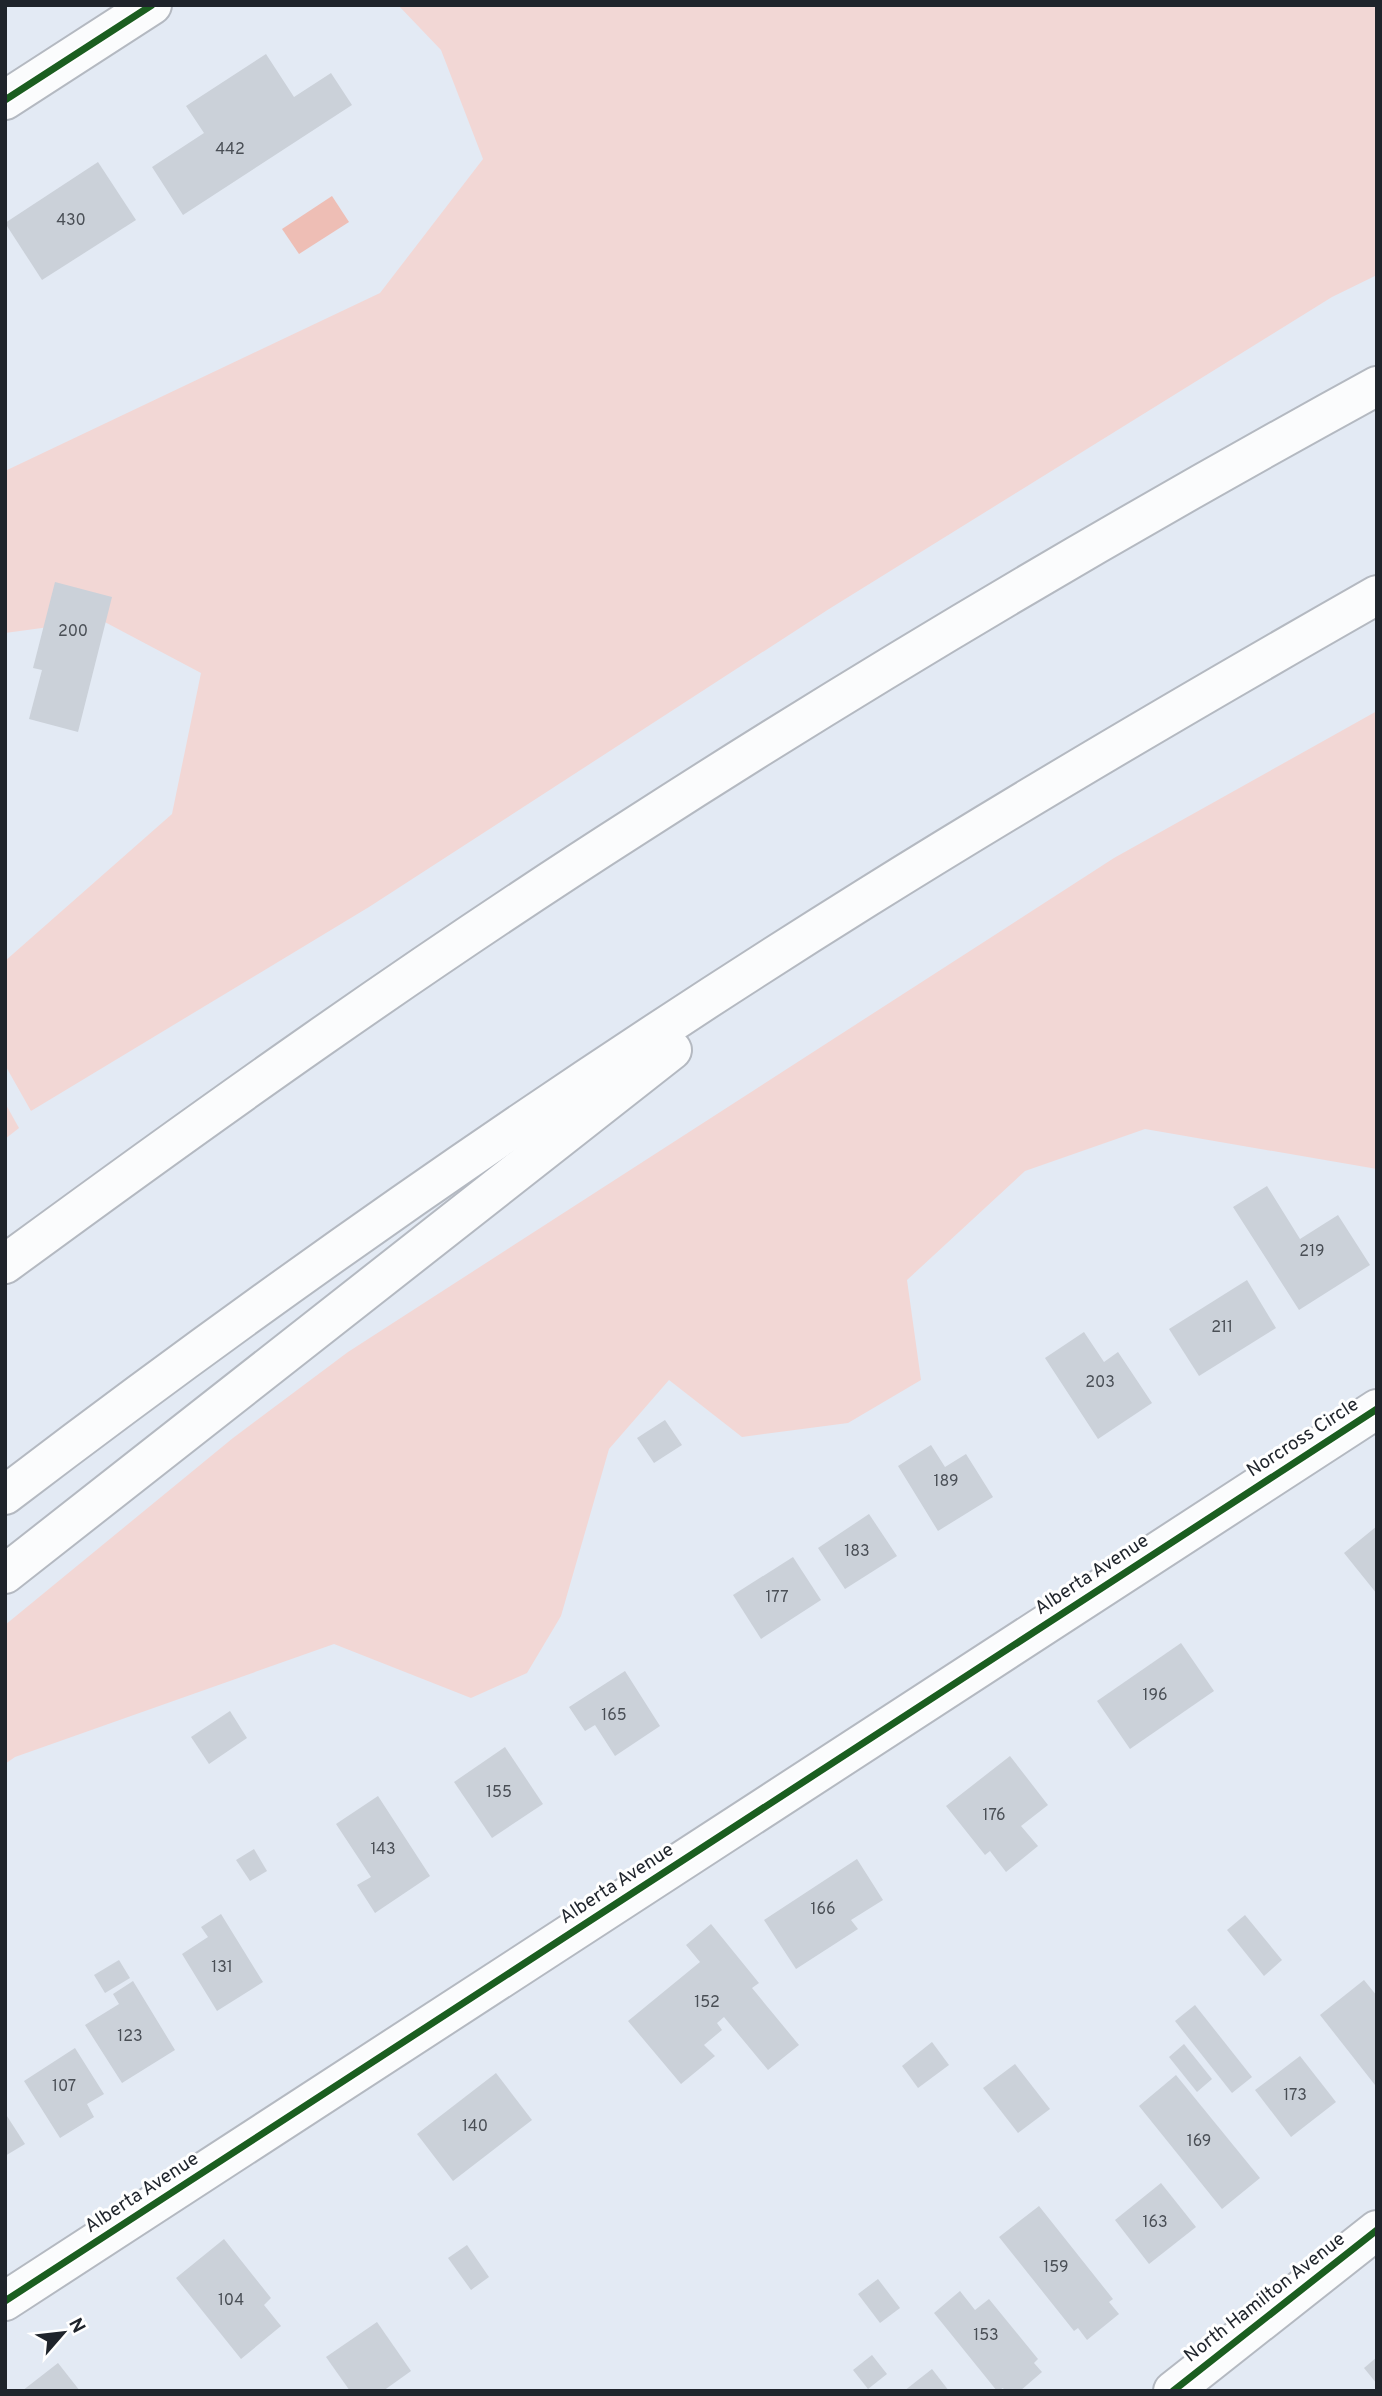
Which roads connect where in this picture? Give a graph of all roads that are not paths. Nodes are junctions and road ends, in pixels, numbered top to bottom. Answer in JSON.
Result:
{"nodes":[{"id":1,"x":152,"y":5,"type":"edge"},
{"id":2,"x":5,"y":100,"type":"edge"},
{"id":3,"x":1377,"y":386,"type":"edge"},
{"id":4,"x":1377,"y":595,"type":"edge"},
{"id":5,"x":866,"y":898,"type":"junction"},
{"id":6,"x":5,"y":1264,"type":"edge"},
{"id":7,"x":1377,"y":1409,"type":"edge"},
{"id":8,"x":1246,"y":1494,"type":"joint"},
{"id":9,"x":5,"y":1495,"type":"edge"},
{"id":10,"x":5,"y":1574,"type":"edge"},
{"id":11,"x":1377,"y":2230,"type":"edge"},
{"id":12,"x":5,"y":2301,"type":"edge"},
{"id":13,"x":1173,"y":2391,"type":"edge"}],
"edges":[{"from":1,"to":2,"type":"main road"},
{"from":3,"to":6,"type":"main road"},
{"from":4,"to":5,"type":"main road"},
{"from":5,"to":9,"type":"main road"},
{"from":5,"to":10,"type":"main road"},
{"from":7,"to":8,"type":"main road","name":"Norcross Circle"},
{"from":8,"to":12,"type":"main road","name":"Alberta Avenue"},
{"from":11,"to":13,"type":"main road","name":"North Hamilton Avenue"}]}
